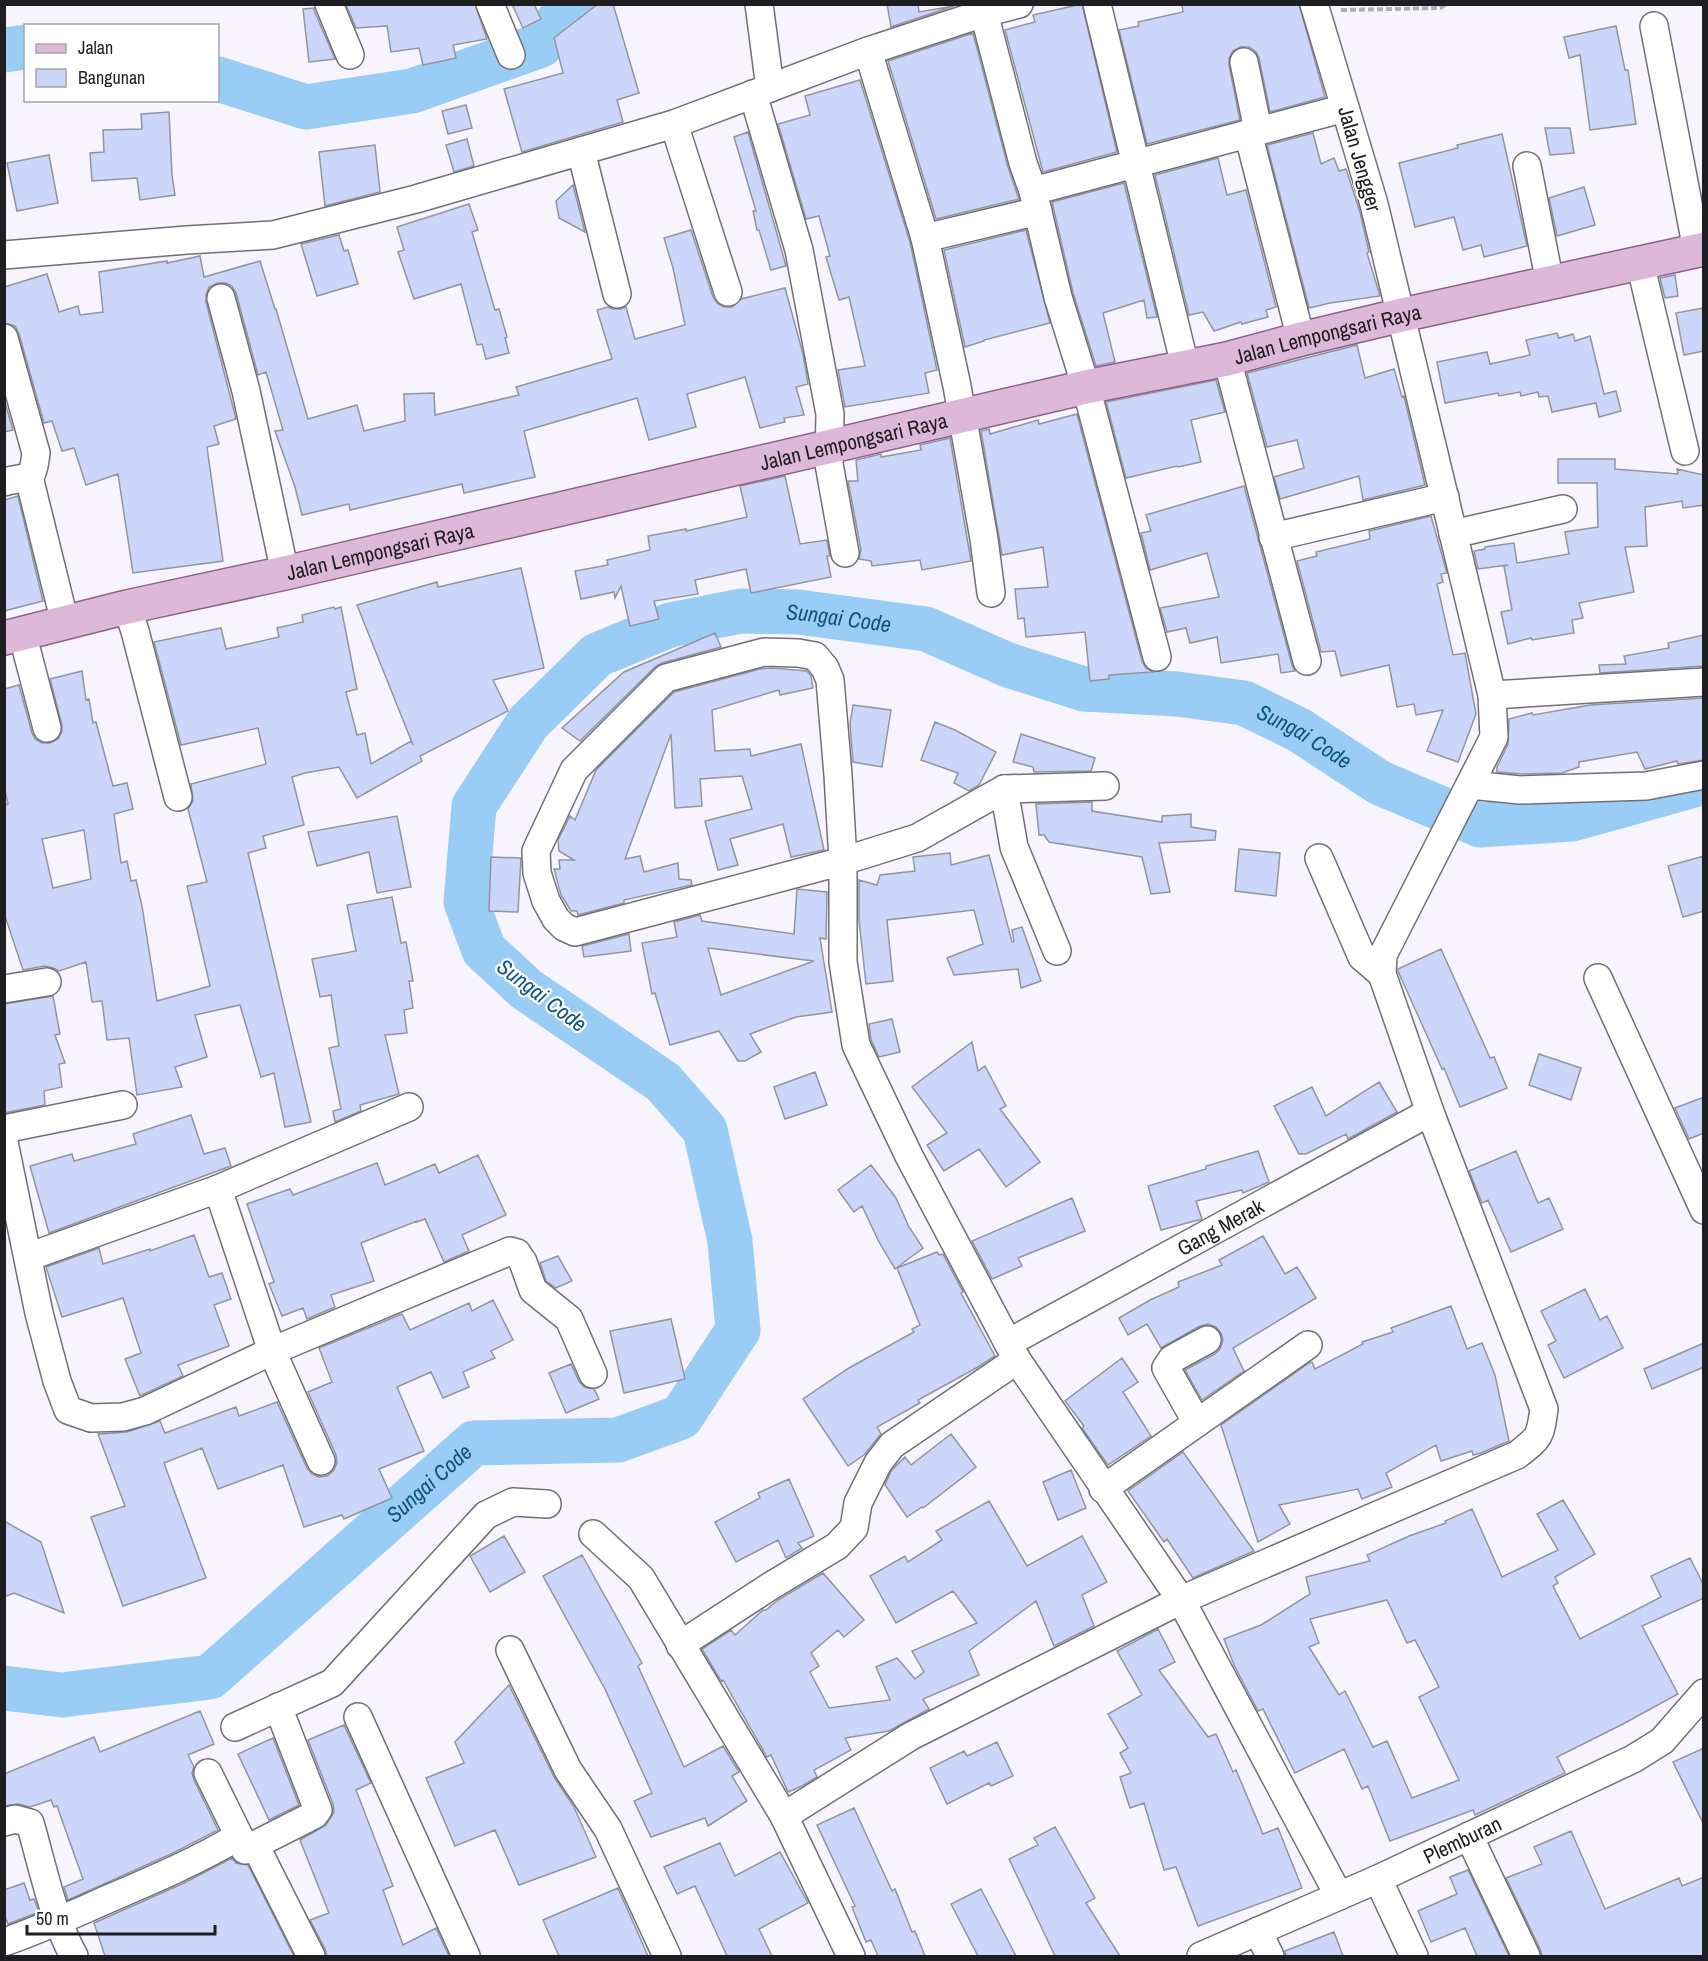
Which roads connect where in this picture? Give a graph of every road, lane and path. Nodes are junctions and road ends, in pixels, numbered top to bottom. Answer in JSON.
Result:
{"nodes":[{"id":1,"x":329,"y":4,"type":"edge"},
{"id":2,"x":490,"y":4,"type":"edge"},
{"id":3,"x":759,"y":4,"type":"edge"},
{"id":4,"x":1019,"y":4,"type":"edge"},
{"id":5,"x":1097,"y":4,"type":"edge"},
{"id":6,"x":1447,"y":4,"type":"edge"},
{"id":7,"x":1315,"y":7,"type":"edge"},
{"id":8,"x":984,"y":12,"type":"junction"},
{"id":9,"x":1654,"y":26,"type":"dead end"},
{"id":10,"x":868,"y":51,"type":"junction"},
{"id":11,"x":350,"y":55,"type":"dead end"},
{"id":12,"x":511,"y":55,"type":"dead end"},
{"id":13,"x":1244,"y":62,"type":"dead end"},
{"id":14,"x":761,"y":91,"type":"junction"},
{"id":15,"x":1345,"y":108,"type":"junction"},
{"id":16,"x":674,"y":124,"type":"junction"},
{"id":17,"x":1253,"y":132,"type":"junction"},
{"id":18,"x":581,"y":151,"type":"junction"},
{"id":19,"x":1137,"y":163,"type":"junction"},
{"id":20,"x":1527,"y":166,"type":"dead end"},
{"id":21,"x":1035,"y":201,"type":"junction"},
{"id":22,"x":925,"y":238,"type":"junction"},
{"id":23,"x":1700,"y":250,"type":"edge"},
{"id":24,"x":4,"y":255,"type":"edge"},
{"id":25,"x":1640,"y":263,"type":"junction"},
{"id":26,"x":1550,"y":283,"type":"junction"},
{"id":27,"x":729,"y":292,"type":"dead end"},
{"id":28,"x":617,"y":294,"type":"dead end"},
{"id":29,"x":221,"y":298,"type":"dead end"},
{"id":30,"x":1402,"y":315,"type":"junction"},
{"id":31,"x":4,"y":338,"type":"edge"},
{"id":32,"x":1301,"y":339,"type":"junction"},
{"id":33,"x":1227,"y":358,"type":"junction"},
{"id":34,"x":1185,"y":366,"type":"junction"},
{"id":35,"x":1086,"y":387,"type":"junction"},
{"id":36,"x":961,"y":417,"type":"junction"},
{"id":37,"x":828,"y":447,"type":"junction"},
{"id":38,"x":1684,"y":451,"type":"dead end"},
{"id":39,"x":17,"y":479,"type":"edge"},
{"id":40,"x":1445,"y":497,"type":"junction"},
{"id":41,"x":1563,"y":509,"type":"dead end"},
{"id":42,"x":1454,"y":534,"type":"junction"},
{"id":43,"x":1274,"y":537,"type":"junction"},
{"id":44,"x":845,"y":553,"type":"dead end"},
{"id":45,"x":285,"y":573,"type":"junction"},
{"id":46,"x":991,"y":594,"type":"dead end"},
{"id":47,"x":127,"y":607,"type":"junction"},
{"id":48,"x":64,"y":623,"type":"junction"},
{"id":49,"x":14,"y":636,"type":"edge"},
{"id":50,"x":1156,"y":657,"type":"dead end"},
{"id":51,"x":1307,"y":661,"type":"dead end"},
{"id":52,"x":1704,"y":682,"type":"edge"},
{"id":53,"x":1492,"y":695,"type":"junction"},
{"id":54,"x":47,"y":728,"type":"dead end"},
{"id":55,"x":1704,"y":775,"type":"edge"},
{"id":56,"x":1470,"y":785,"type":"junction"},
{"id":57,"x":1105,"y":786,"type":"dead end"},
{"id":58,"x":1004,"y":789,"type":"junction"},
{"id":59,"x":178,"y":798,"type":"dead end"},
{"id":60,"x":1318,"y":858,"type":"dead end"},
{"id":61,"x":843,"y":861,"type":"junction"},
{"id":62,"x":1057,"y":951,"type":"dead end"},
{"id":63,"x":1382,"y":974,"type":"junction"},
{"id":64,"x":1598,"y":978,"type":"dead end"},
{"id":65,"x":47,"y":982,"type":"dead end"},
{"id":66,"x":4,"y":989,"type":"edge"},
{"id":67,"x":123,"y":1105,"type":"dead end"},
{"id":68,"x":409,"y":1107,"type":"dead end"},
{"id":69,"x":1430,"y":1112,"type":"junction"},
{"id":70,"x":4,"y":1129,"type":"edge"},
{"id":71,"x":4,"y":1142,"type":"edge"},
{"id":72,"x":218,"y":1189,"type":"junction"},
{"id":73,"x":1704,"y":1210,"type":"edge"},
{"id":74,"x":28,"y":1257,"type":"junction"},
{"id":75,"x":1207,"y":1340,"type":"dead end"},
{"id":76,"x":1308,"y":1345,"type":"dead end"},
{"id":77,"x":272,"y":1351,"type":"junction"},
{"id":78,"x":1013,"y":1351,"type":"junction"},
{"id":79,"x":593,"y":1374,"type":"dead end"},
{"id":80,"x":1197,"y":1423,"type":"junction"},
{"id":81,"x":321,"y":1461,"type":"dead end"},
{"id":82,"x":1103,"y":1488,"type":"junction"},
{"id":83,"x":547,"y":1504,"type":"dead end"},
{"id":84,"x":593,"y":1534,"type":"dead end"},
{"id":85,"x":1181,"y":1600,"type":"junction"},
{"id":86,"x":680,"y":1645,"type":"junction"},
{"id":87,"x":510,"y":1650,"type":"dead end"},
{"id":88,"x":1704,"y":1693,"type":"edge"},
{"id":89,"x":278,"y":1707,"type":"junction"},
{"id":90,"x":358,"y":1717,"type":"dead end"},
{"id":91,"x":235,"y":1727,"type":"dead end"},
{"id":92,"x":208,"y":1773,"type":"dead end"},
{"id":93,"x":784,"y":1816,"type":"junction"},
{"id":94,"x":4,"y":1822,"type":"edge"},
{"id":95,"x":239,"y":1836,"type":"junction"},
{"id":96,"x":1469,"y":1836,"type":"junction"},
{"id":97,"x":262,"y":1859,"type":"dead end"},
{"id":98,"x":1378,"y":1879,"type":"junction"},
{"id":99,"x":1338,"y":1896,"type":"junction"},
{"id":100,"x":59,"y":1921,"type":"junction"},
{"id":101,"x":1258,"y":1931,"type":"junction"},
{"id":102,"x":4,"y":1942,"type":"edge"},
{"id":103,"x":74,"y":1956,"type":"edge"},
{"id":104,"x":311,"y":1956,"type":"edge"},
{"id":105,"x":466,"y":1956,"type":"edge"},
{"id":106,"x":667,"y":1956,"type":"edge"},
{"id":107,"x":851,"y":1956,"type":"edge"},
{"id":108,"x":1200,"y":1956,"type":"edge"},
{"id":109,"x":1270,"y":1956,"type":"edge"},
{"id":110,"x":1414,"y":1956,"type":"edge"},
{"id":111,"x":1526,"y":1956,"type":"edge"}],
"edges":[{"from":1,"to":11,"type":"street"},
{"from":2,"to":12,"type":"street"},
{"from":3,"to":14,"type":"street"},
{"from":4,"to":8,"type":"street"},
{"from":5,"to":19,"type":"street"},
{"from":6,"to":7,"type":"path"},
{"from":7,"to":15,"type":"street","name":"Jalan Jengger"},
{"from":8,"to":10,"type":"street"},
{"from":8,"to":21,"type":"street"},
{"from":9,"to":23,"type":"street"},
{"from":10,"to":14,"type":"street"},
{"from":10,"to":22,"type":"street"},
{"from":13,"to":17,"type":"street"},
{"from":14,"to":16,"type":"street"},
{"from":14,"to":37,"type":"street"},
{"from":15,"to":17,"type":"street"},
{"from":15,"to":30,"type":"street","name":"Jalan Jengger"},
{"from":16,"to":18,"type":"street"},
{"from":16,"to":27,"type":"street"},
{"from":17,"to":19,"type":"street"},
{"from":17,"to":32,"type":"street"},
{"from":18,"to":24,"type":"street"},
{"from":18,"to":28,"type":"street"},
{"from":19,"to":21,"type":"street"},
{"from":19,"to":34,"type":"street"},
{"from":20,"to":26,"type":"street"},
{"from":21,"to":22,"type":"street"},
{"from":21,"to":35,"type":"street"},
{"from":22,"to":36,"type":"street"},
{"from":23,"to":25,"type":"main road","name":"Jalan Lempongsari Raya"},
{"from":25,"to":26,"type":"main road","name":"Jalan Lempongsari Raya"},
{"from":25,"to":38,"type":"street"},
{"from":26,"to":30,"type":"main road","name":"Jalan Lempongsari Raya"},
{"from":29,"to":45,"type":"street"},
{"from":30,"to":32,"type":"main road","name":"Jalan Lempongsari Raya"},
{"from":30,"to":40,"type":"street","name":"Jalan Jengger"},
{"from":31,"to":39,"type":"street"},
{"from":32,"to":33,"type":"main road","name":"Jalan Lempongsari Raya"},
{"from":33,"to":34,"type":"main road","name":"Jalan Lempongsari Raya"},
{"from":33,"to":43,"type":"street"},
{"from":34,"to":35,"type":"main road","name":"Jalan Lempongsari Raya"},
{"from":35,"to":36,"type":"main road","name":"Jalan Lempongsari Raya"},
{"from":35,"to":50,"type":"street"},
{"from":36,"to":37,"type":"main road","name":"Jalan Lempongsari Raya"},
{"from":36,"to":46,"type":"street"},
{"from":37,"to":44,"type":"street"},
{"from":37,"to":45,"type":"main road","name":"Jalan Lempongsari Raya"},
{"from":39,"to":48,"type":"street"},
{"from":40,"to":42,"type":"street","name":"Jalan Jengger"},
{"from":40,"to":43,"type":"street"},
{"from":41,"to":42,"type":"street"},
{"from":42,"to":53,"type":"street","name":"Jalan Jengger"},
{"from":43,"to":51,"type":"street"},
{"from":45,"to":47,"type":"main road","name":"Jalan Lempongsari Raya"},
{"from":47,"to":48,"type":"main road","name":"Jalan Lempongsari Raya"},
{"from":47,"to":59,"type":"street"},
{"from":48,"to":49,"type":"main road","name":"Jalan Lempongsari Raya"},
{"from":49,"to":54,"type":"street"},
{"from":52,"to":53,"type":"street"},
{"from":53,"to":56,"type":"street","name":"Jalan Jengger"},
{"from":55,"to":56,"type":"street"},
{"from":56,"to":63,"type":"street","name":"Jalan Jengger"},
{"from":57,"to":58,"type":"street"},
{"from":58,"to":61,"type":"street"},
{"from":58,"to":62,"type":"street"},
{"from":60,"to":63,"type":"street"},
{"from":61,"to":61,"type":"street"},
{"from":61,"to":78,"type":"street"},
{"from":63,"to":69,"type":"street"},
{"from":64,"to":73,"type":"street"},
{"from":65,"to":66,"type":"street"},
{"from":67,"to":70,"type":"street"},
{"from":68,"to":72,"type":"street"},
{"from":69,"to":78,"type":"street","name":"Gang Merak"},
{"from":69,"to":85,"type":"street"},
{"from":71,"to":74,"type":"street"},
{"from":72,"to":74,"type":"street"},
{"from":72,"to":77,"type":"street"},
{"from":74,"to":77,"type":"street"},
{"from":75,"to":80,"type":"street"},
{"from":76,"to":80,"type":"street"},
{"from":77,"to":79,"type":"street"},
{"from":77,"to":81,"type":"street"},
{"from":78,"to":82,"type":"street"},
{"from":78,"to":86,"type":"street","name":"Gang Merak"},
{"from":80,"to":82,"type":"street"},
{"from":82,"to":85,"type":"street"},
{"from":83,"to":89,"type":"street"},
{"from":84,"to":86,"type":"street"},
{"from":85,"to":93,"type":"street"},
{"from":85,"to":99,"type":"street"},
{"from":86,"to":93,"type":"street"},
{"from":87,"to":106,"type":"street"},
{"from":88,"to":96,"type":"street","name":"Plemburan"},
{"from":89,"to":91,"type":"street"},
{"from":89,"to":95,"type":"street"},
{"from":90,"to":105,"type":"street"},
{"from":92,"to":95,"type":"street"},
{"from":93,"to":107,"type":"street"},
{"from":94,"to":100,"type":"street"},
{"from":95,"to":100,"type":"street"},
{"from":96,"to":98,"type":"street","name":"Plemburan"},
{"from":96,"to":111,"type":"street"},
{"from":97,"to":104,"type":"street"},
{"from":98,"to":99,"type":"street","name":"Plemburan"},
{"from":98,"to":110,"type":"street"},
{"from":99,"to":101,"type":"street","name":"Plemburan"},
{"from":100,"to":102,"type":"street"},
{"from":100,"to":103,"type":"street"},
{"from":101,"to":108,"type":"street","name":"Plemburan"},
{"from":101,"to":109,"type":"street"}]}
